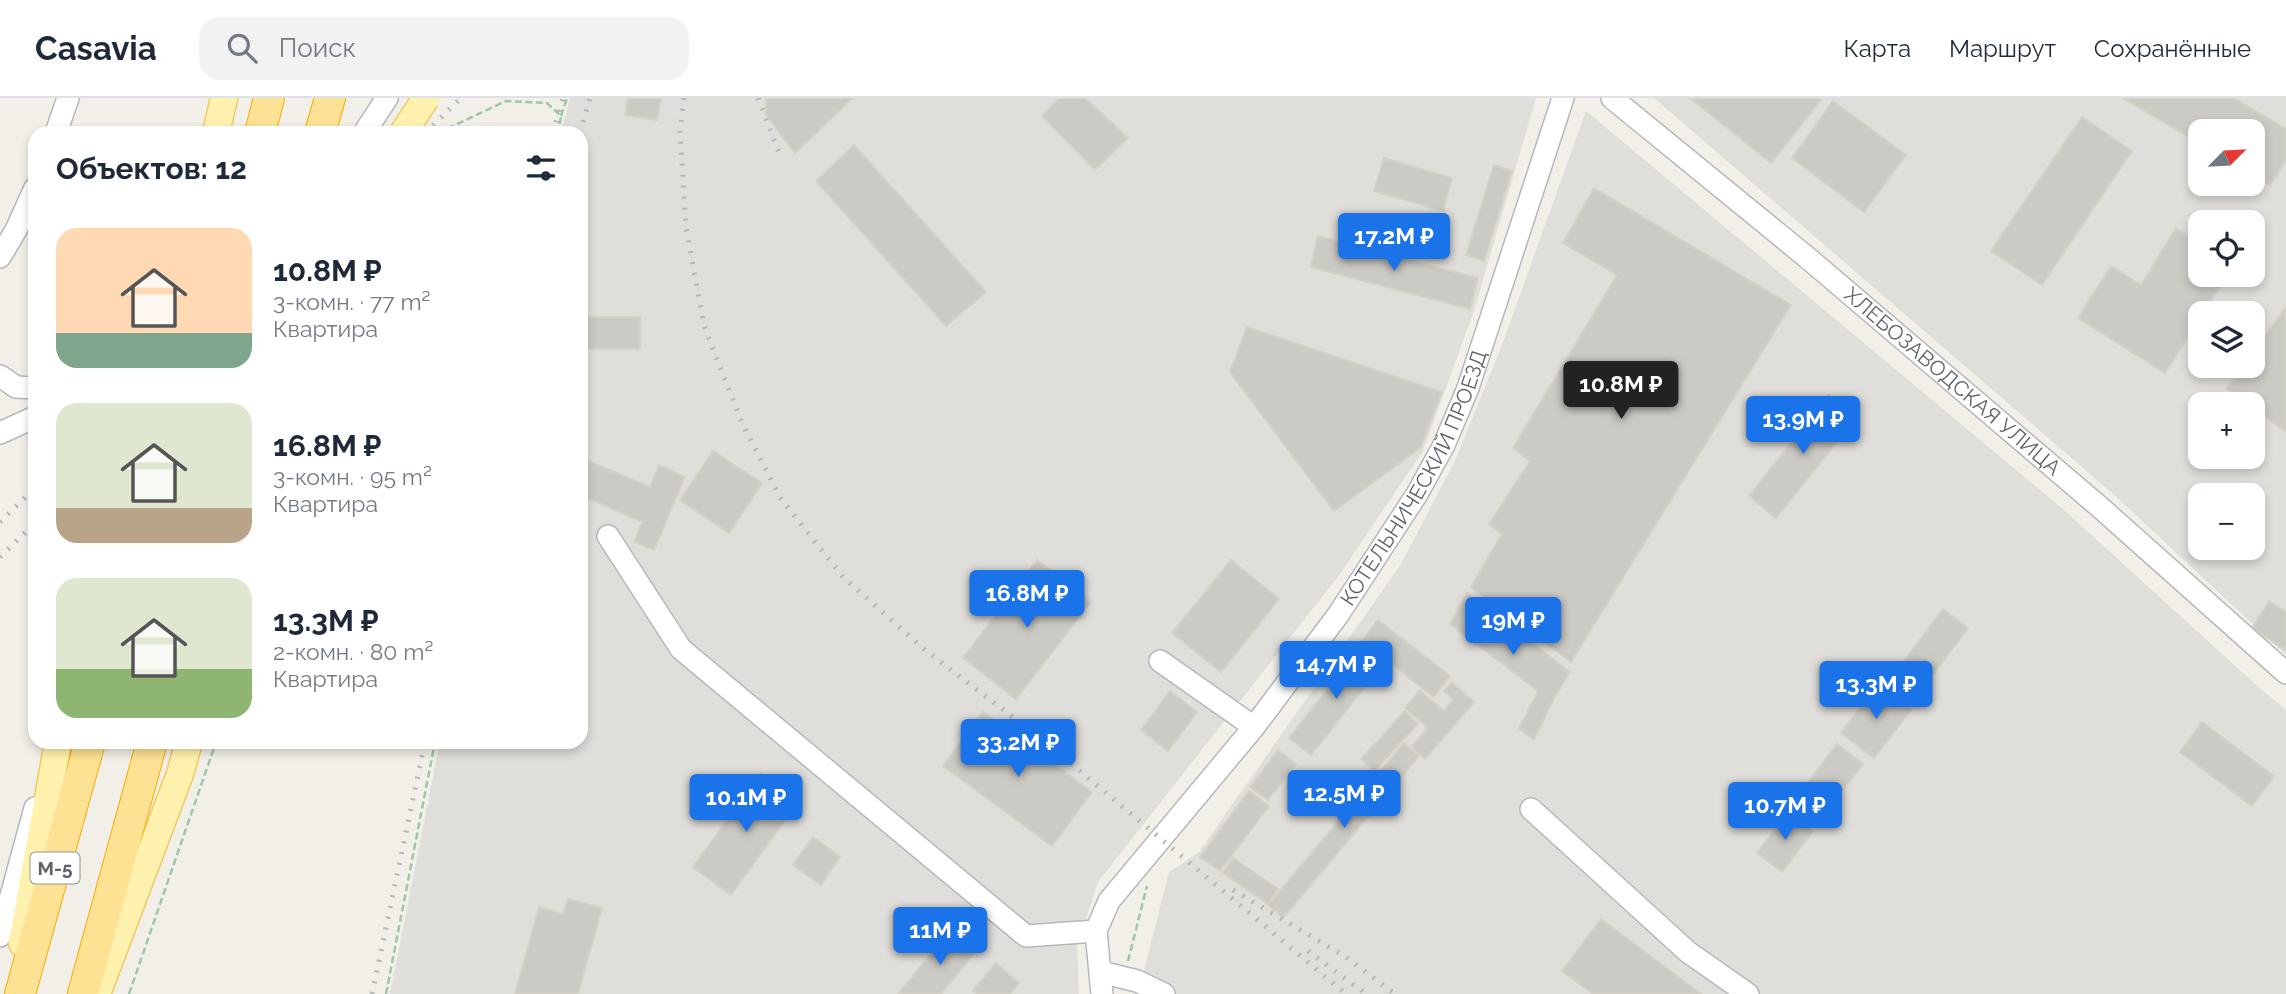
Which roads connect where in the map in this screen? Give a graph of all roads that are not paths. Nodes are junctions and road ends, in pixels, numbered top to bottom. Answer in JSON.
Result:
{"nodes":[{"id":1,"x":68,"y":98,"type":"edge"},
{"id":2,"x":224,"y":98,"type":"edge"},
{"id":3,"x":270,"y":98,"type":"edge"},
{"id":4,"x":330,"y":98,"type":"edge"},
{"id":5,"x":387,"y":98,"type":"edge"},
{"id":6,"x":426,"y":98,"type":"edge"},
{"id":7,"x":1563,"y":98,"type":"edge"},
{"id":8,"x":1612,"y":98,"type":"edge"},
{"id":9,"x":58,"y":126,"type":"edge"},
{"id":10,"x":218,"y":126,"type":"edge"},
{"id":11,"x":262,"y":126,"type":"edge"},
{"id":12,"x":322,"y":126,"type":"edge"},
{"id":13,"x":369,"y":126,"type":"edge"},
{"id":14,"x":408,"y":126,"type":"edge"},
{"id":15,"x":28,"y":203,"type":"edge"},
{"id":16,"x":0,"y":257,"type":"edge"},
{"id":17,"x":0,"y":376,"type":"edge"},
{"id":18,"x":28,"y":388,"type":"edge"},
{"id":19,"x":28,"y":420,"type":"edge"},
{"id":20,"x":0,"y":433,"type":"edge"},
{"id":21,"x":608,"y":536,"type":"dead end"},
{"id":22,"x":1160,"y":661,"type":"dead end"},
{"id":23,"x":2286,"y":673,"type":"edge"},
{"id":24,"x":1254,"y":727,"type":"junction"},
{"id":25,"x":54,"y":749,"type":"edge"},
{"id":26,"x":55,"y":749,"type":"edge"},
{"id":27,"x":88,"y":749,"type":"edge"},
{"id":28,"x":150,"y":749,"type":"edge"},
{"id":29,"x":187,"y":749,"type":"edge"},
{"id":30,"x":1531,"y":809,"type":"dead end"},
{"id":31,"x":1096,"y":931,"type":"junction"},
{"id":32,"x":0,"y":936,"type":"edge"},
{"id":33,"x":1101,"y":972,"type":"junction"},
{"id":34,"x":13,"y":994,"type":"edge"},
{"id":35,"x":20,"y":994,"type":"edge"},
{"id":36,"x":83,"y":994,"type":"edge"},
{"id":37,"x":97,"y":994,"type":"edge"},
{"id":38,"x":1102,"y":994,"type":"edge"},
{"id":39,"x":1164,"y":994,"type":"edge"},
{"id":40,"x":1748,"y":994,"type":"edge"}],
"edges":[{"from":1,"to":9,"type":"street"},
{"from":2,"to":10,"type":"main road"},
{"from":3,"to":11,"type":"highway"},
{"from":4,"to":12,"type":"highway"},
{"from":5,"to":13,"type":"street"},
{"from":6,"to":14,"type":"main road","bridge":true},
{"from":7,"to":24,"type":"street","name":"КОТЕЛЬНИЧЕСКИЙ ПРОЕЗД"},
{"from":8,"to":23,"type":"street","name":"ХЛЕБОЗАВОДСКАЯ УЛИЦА"},
{"from":15,"to":16,"type":"street"},
{"from":17,"to":18,"type":"street"},
{"from":19,"to":20,"type":"street"},
{"from":21,"to":31,"type":"street"},
{"from":22,"to":24,"type":"street"},
{"from":24,"to":31,"type":"street","name":"КОТЕЛЬНИЧЕСКИЙ ПРОЕЗД"},
{"from":25,"to":32,"type":"street"},
{"from":26,"to":34,"type":"main road","number":"М-5"},
{"from":27,"to":35,"type":"highway","number":"М-5"},
{"from":28,"to":36,"type":"highway"},
{"from":29,"to":37,"type":"main road"},
{"from":30,"to":40,"type":"street"},
{"from":31,"to":33,"type":"street"},
{"from":33,"to":38,"type":"street"},
{"from":33,"to":39,"type":"street"}]}
